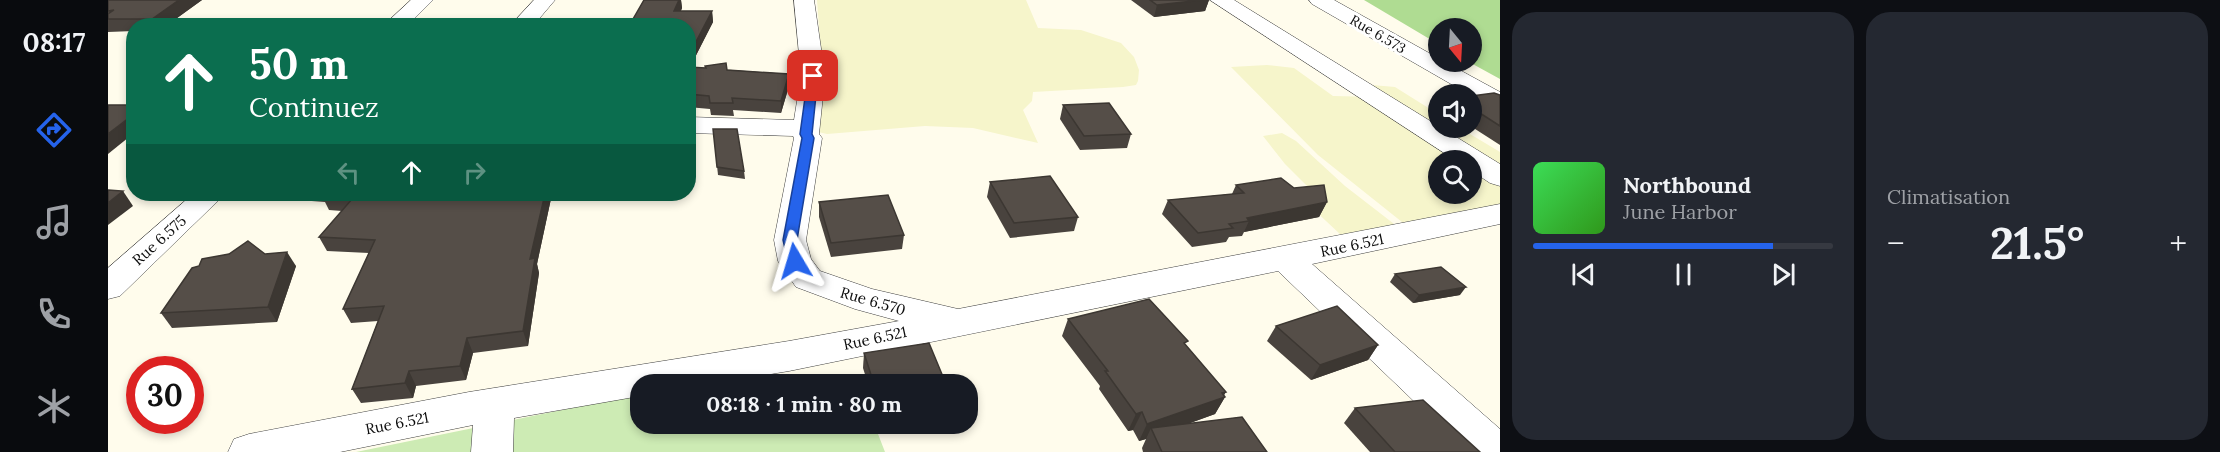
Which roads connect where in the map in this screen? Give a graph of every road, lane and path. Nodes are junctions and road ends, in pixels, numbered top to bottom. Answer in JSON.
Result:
{"nodes":[{"id":1,"x":423,"y":0,"type":"edge"},
{"id":2,"x":545,"y":0,"type":"edge"},
{"id":3,"x":804,"y":0,"type":"edge"},
{"id":4,"x":1220,"y":0,"type":"edge"},
{"id":5,"x":1320,"y":0,"type":"edge"},
{"id":6,"x":403,"y":18,"type":"edge"},
{"id":7,"x":528,"y":18,"type":"edge"},
{"id":8,"x":1500,"y":102,"type":"edge"},
{"id":9,"x":696,"y":124,"type":"edge"},
{"id":10,"x":806,"y":134,"type":"junction"},
{"id":11,"x":1500,"y":177,"type":"edge"},
{"id":12,"x":202,"y":201,"type":"edge"},
{"id":13,"x":1500,"y":214,"type":"edge"},
{"id":14,"x":1285,"y":259,"type":"junction"},
{"id":15,"x":108,"y":287,"type":"edge"},
{"id":16,"x":958,"y":321,"type":"junction"},
{"id":17,"x":494,"y":405,"type":"junction"},
{"id":18,"x":249,"y":452,"type":"edge"},
{"id":19,"x":492,"y":452,"type":"edge"},
{"id":20,"x":1496,"y":452,"type":"edge"}],
"edges":[{"from":1,"to":6,"type":"street"},
{"from":2,"to":7,"type":"street"},
{"from":3,"to":10,"type":"street","name":"Rue 6.570"},
{"from":4,"to":11,"type":"street"},
{"from":5,"to":8,"type":"street","name":"Rue 6.573"},
{"from":9,"to":10,"type":"street"},
{"from":10,"to":16,"type":"street","name":"Rue 6.570"},
{"from":12,"to":15,"type":"street","name":"Rue 6.575"},
{"from":13,"to":14,"type":"street","name":"Rue 6.521"},
{"from":14,"to":16,"type":"street","name":"Rue 6.521"},
{"from":14,"to":20,"type":"street"},
{"from":16,"to":17,"type":"street","name":"Rue 6.521"},
{"from":17,"to":18,"type":"street","name":"Rue 6.521"},
{"from":17,"to":19,"type":"street"}]}
